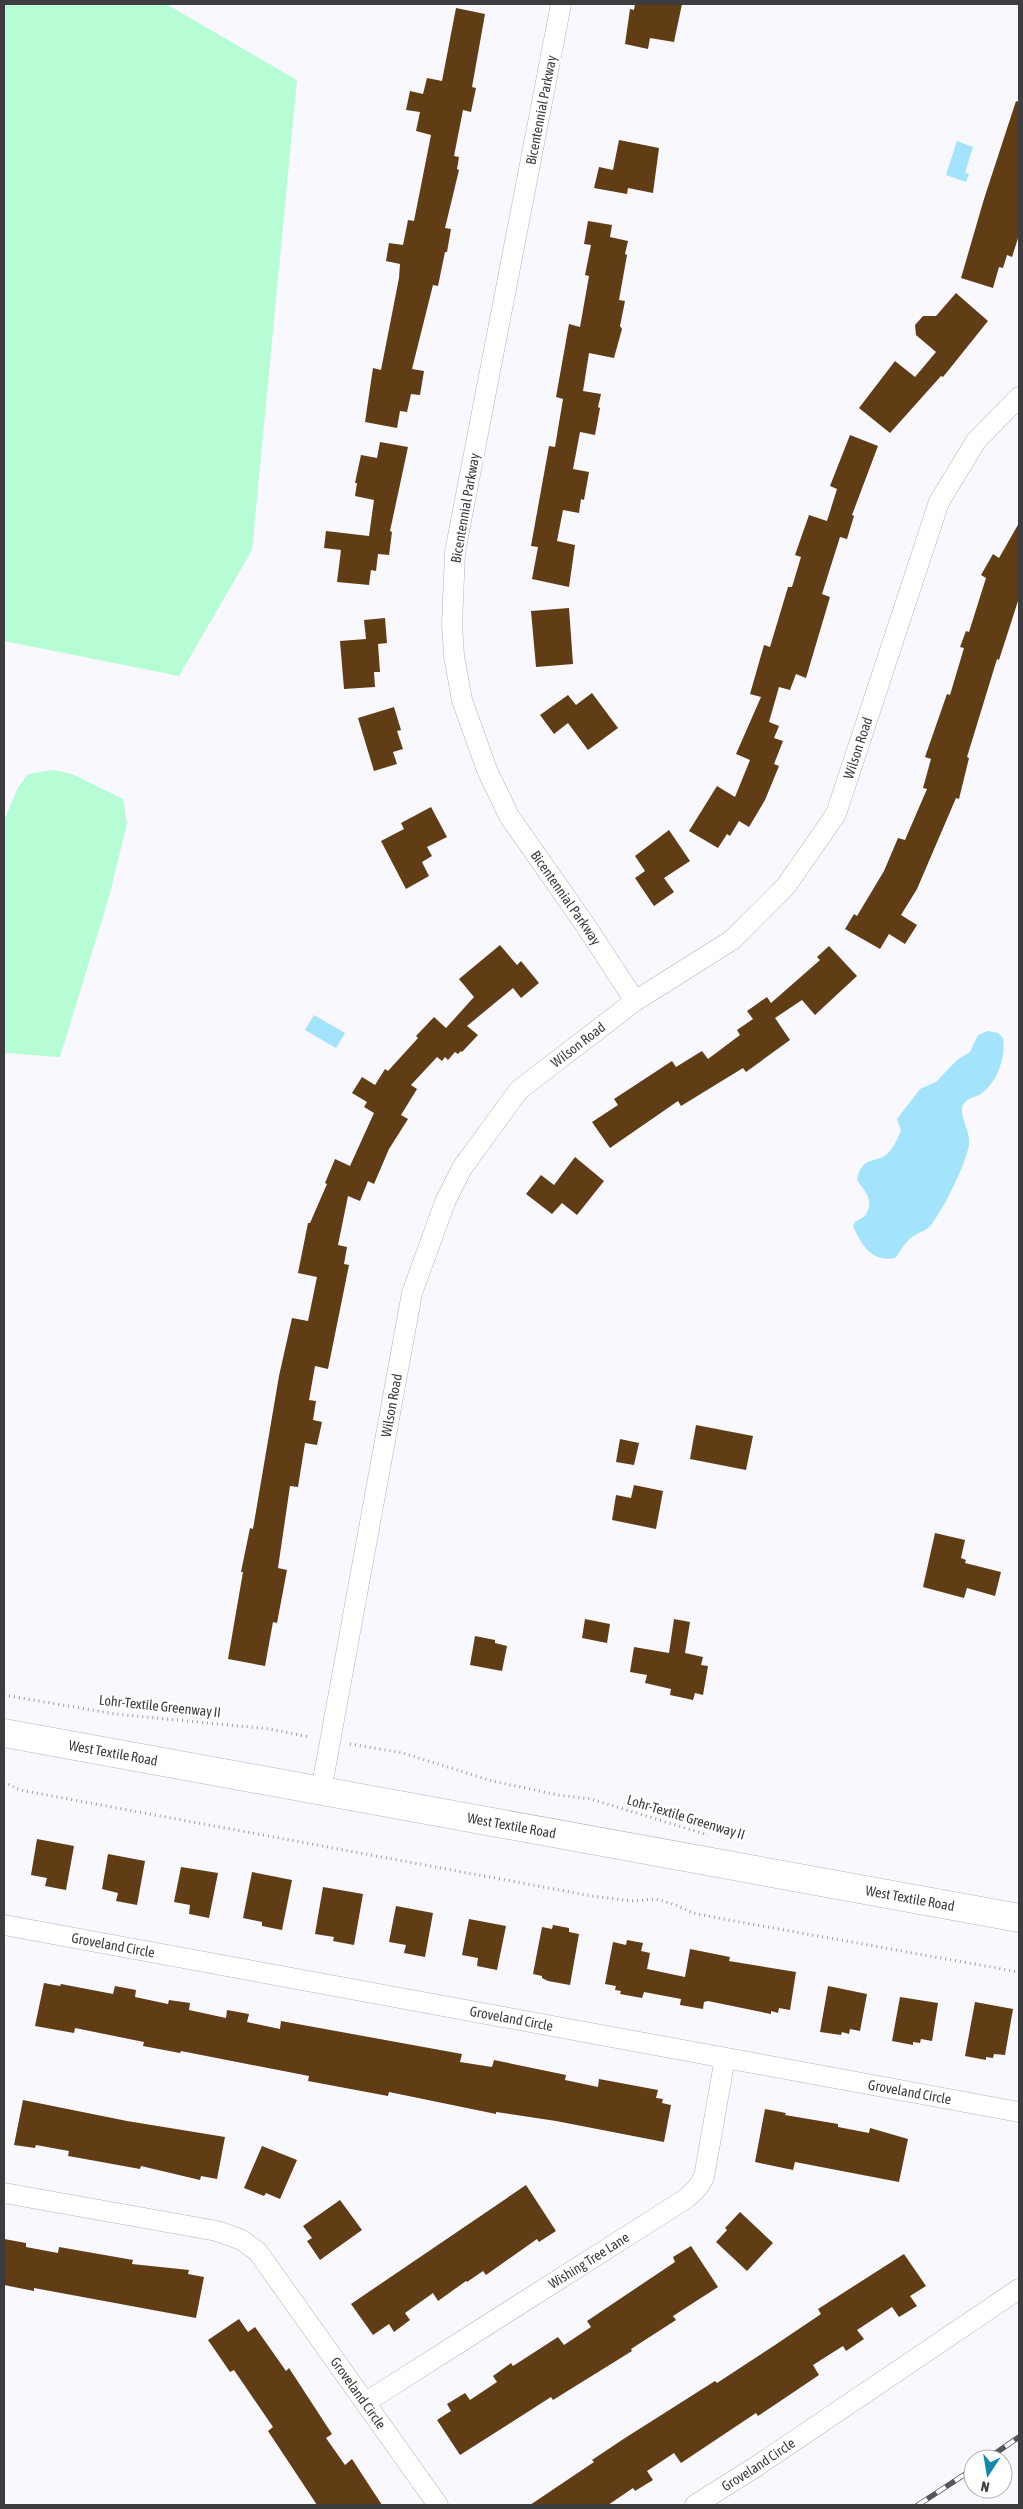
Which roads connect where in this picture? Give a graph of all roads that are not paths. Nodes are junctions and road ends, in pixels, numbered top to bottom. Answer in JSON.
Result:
{"nodes":[{"id":1,"x":561,"y":4,"type":"edge"},
{"id":2,"x":1019,"y":397,"type":"edge"},
{"id":3,"x":635,"y":1001,"type":"junction"},
{"id":4,"x":4,"y":1733,"type":"edge"},
{"id":5,"x":321,"y":1791,"type":"junction"},
{"id":6,"x":1019,"y":1918,"type":"edge"},
{"id":7,"x":4,"y":1925,"type":"edge"},
{"id":8,"x":725,"y":2058,"type":"junction"},
{"id":9,"x":1019,"y":2112,"type":"edge"},
{"id":10,"x":4,"y":2193,"type":"edge"},
{"id":11,"x":1019,"y":2289,"type":"edge"},
{"id":12,"x":366,"y":2402,"type":"junction"},
{"id":13,"x":438,"y":2505,"type":"edge"},
{"id":14,"x":694,"y":2505,"type":"edge"}],
"edges":[{"from":1,"to":3,"type":"street","name":"Bicentennial Parkway"},
{"from":2,"to":3,"type":"street","name":"Wilson Road"},
{"from":3,"to":5,"type":"street","name":"Wilson Road"},
{"from":4,"to":5,"type":"main road","name":"West Textile Road"},
{"from":5,"to":6,"type":"main road","name":"West Textile Road"},
{"from":7,"to":8,"type":"street","name":"Groveland Circle"},
{"from":8,"to":9,"type":"street","name":"Groveland Circle"},
{"from":8,"to":12,"type":"street","name":"Wishing Tree Lane"},
{"from":10,"to":12,"type":"street","name":"Groveland Circle"},
{"from":11,"to":14,"type":"street","name":"Groveland Circle"},
{"from":12,"to":13,"type":"street","name":"Groveland Circle"}]}
